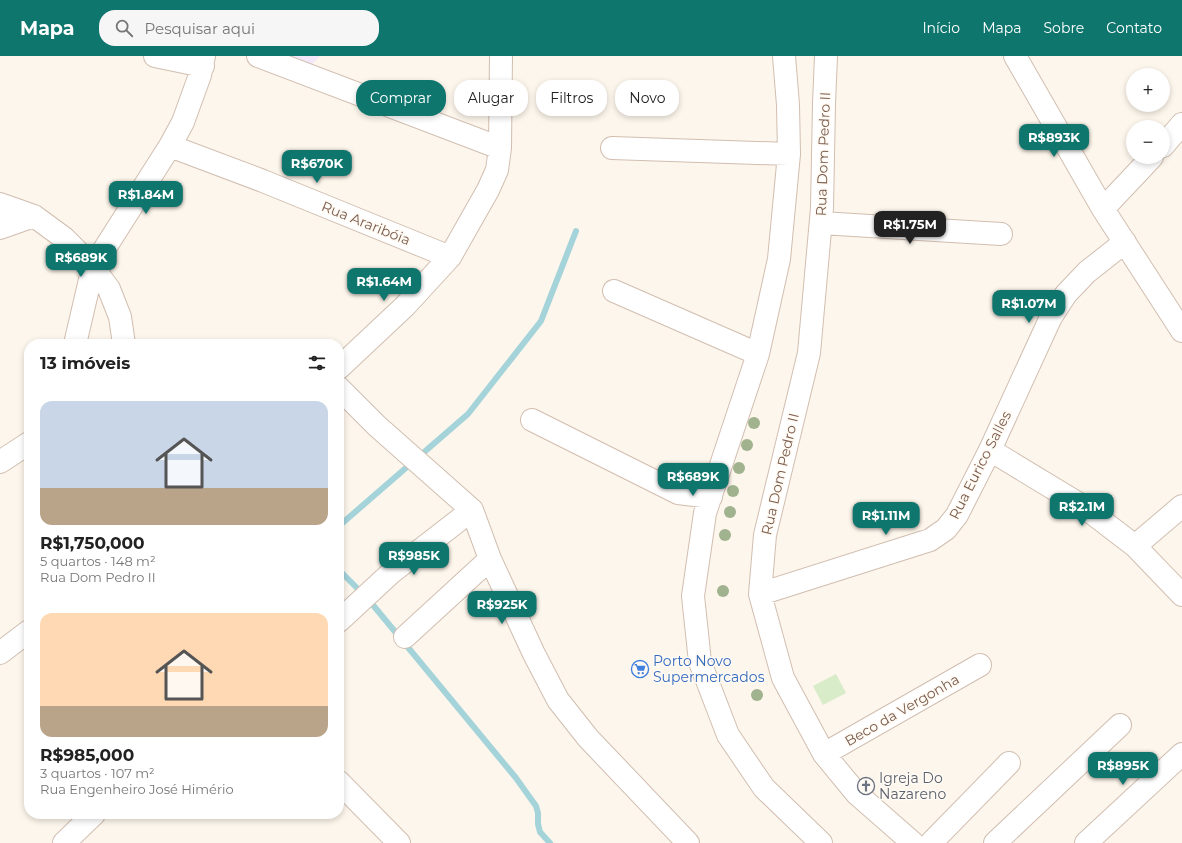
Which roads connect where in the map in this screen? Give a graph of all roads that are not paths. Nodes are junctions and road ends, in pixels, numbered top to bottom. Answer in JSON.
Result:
{"nodes":[{"id":1,"x":155,"y":56,"type":"edge"},
{"id":2,"x":258,"y":56,"type":"edge"},
{"id":3,"x":501,"y":56,"type":"edge"},
{"id":4,"x":784,"y":56,"type":"edge"},
{"id":5,"x":826,"y":56,"type":"edge"},
{"id":6,"x":1022,"y":60,"type":"edge"},
{"id":7,"x":204,"y":61,"type":"edge"},
{"id":8,"x":824,"y":104,"type":"junction"},
{"id":9,"x":788,"y":105,"type":"junction"},
{"id":10,"x":1182,"y":124,"type":"edge"},
{"id":11,"x":1170,"y":138,"type":"edge"},
{"id":12,"x":170,"y":146,"type":"junction"},
{"id":13,"x":500,"y":148,"type":"junction"},
{"id":14,"x":612,"y":148,"type":"dead end"},
{"id":15,"x":789,"y":154,"type":"junction"},
{"id":16,"x":1145,"y":164,"type":"edge"},
{"id":17,"x":0,"y":204,"type":"edge"},
{"id":18,"x":1103,"y":209,"type":"junction"},
{"id":19,"x":34,"y":216,"type":"junction"},
{"id":20,"x":821,"y":223,"type":"junction"},
{"id":21,"x":0,"y":228,"type":"edge"},
{"id":22,"x":1001,"y":234,"type":"dead end"},
{"id":23,"x":1125,"y":242,"type":"junction"},
{"id":24,"x":450,"y":258,"type":"junction"},
{"id":25,"x":93,"y":266,"type":"junction"},
{"id":26,"x":614,"y":291,"type":"dead end"},
{"id":27,"x":1182,"y":331,"type":"edge"},
{"id":28,"x":76,"y":339,"type":"edge"},
{"id":29,"x":123,"y":339,"type":"edge"},
{"id":30,"x":758,"y":354,"type":"junction"},
{"id":31,"x":344,"y":363,"type":"edge"},
{"id":32,"x":344,"y":393,"type":"edge"},
{"id":33,"x":532,"y":420,"type":"dead end"},
{"id":34,"x":24,"y":446,"type":"edge"},
{"id":35,"x":990,"y":450,"type":"junction"},
{"id":36,"x":0,"y":462,"type":"edge"},
{"id":37,"x":711,"y":496,"type":"junction"},
{"id":38,"x":1182,"y":506,"type":"edge"},
{"id":39,"x":472,"y":510,"type":"junction"},
{"id":40,"x":1135,"y":546,"type":"junction"},
{"id":41,"x":490,"y":559,"type":"junction"},
{"id":42,"x":760,"y":594,"type":"junction"},
{"id":43,"x":1182,"y":595,"type":"edge"},
{"id":44,"x":344,"y":616,"type":"edge"},
{"id":45,"x":24,"y":635,"type":"edge"},
{"id":46,"x":405,"y":637,"type":"dead end"},
{"id":47,"x":0,"y":653,"type":"edge"},
{"id":48,"x":980,"y":665,"type":"dead end"},
{"id":49,"x":1120,"y":725,"type":"dead end"},
{"id":50,"x":824,"y":754,"type":"junction"},
{"id":51,"x":1182,"y":754,"type":"edge"},
{"id":52,"x":1009,"y":763,"type":"dead end"},
{"id":53,"x":344,"y":787,"type":"edge"},
{"id":54,"x":89,"y":819,"type":"edge"},
{"id":55,"x":64,"y":843,"type":"edge"},
{"id":56,"x":399,"y":843,"type":"edge"},
{"id":57,"x":688,"y":843,"type":"edge"},
{"id":58,"x":822,"y":843,"type":"edge"},
{"id":59,"x":914,"y":843,"type":"edge"},
{"id":60,"x":931,"y":843,"type":"edge"},
{"id":61,"x":995,"y":843,"type":"edge"},
{"id":62,"x":1086,"y":843,"type":"edge"}],
"edges":[{"from":1,"to":7,"type":"street"},
{"from":2,"to":13,"type":"street"},
{"from":3,"to":13,"type":"street"},
{"from":4,"to":9,"type":"street"},
{"from":5,"to":8,"type":"street","name":"Rua Dom Pedro II"},
{"from":6,"to":18,"type":"street"},
{"from":7,"to":12,"type":"street"},
{"from":8,"to":9,"type":"street"},
{"from":8,"to":20,"type":"street","name":"Rua Dom Pedro II"},
{"from":9,"to":15,"type":"street"},
{"from":10,"to":11,"type":"street"},
{"from":12,"to":24,"type":"street","name":"Rua Araribóia"},
{"from":12,"to":25,"type":"street"},
{"from":13,"to":24,"type":"street"},
{"from":14,"to":15,"type":"street"},
{"from":15,"to":30,"type":"street"},
{"from":16,"to":18,"type":"street"},
{"from":17,"to":19,"type":"street"},
{"from":18,"to":23,"type":"street"},
{"from":19,"to":21,"type":"street"},
{"from":19,"to":25,"type":"street"},
{"from":20,"to":22,"type":"street"},
{"from":20,"to":42,"type":"street","name":"Rua Dom Pedro II"},
{"from":23,"to":27,"type":"street"},
{"from":23,"to":35,"type":"street","name":"Rua Eurico Salles"},
{"from":24,"to":31,"type":"street"},
{"from":25,"to":28,"type":"street"},
{"from":25,"to":29,"type":"street"},
{"from":26,"to":30,"type":"street"},
{"from":30,"to":37,"type":"street"},
{"from":32,"to":39,"type":"street"},
{"from":33,"to":37,"type":"street"},
{"from":34,"to":36,"type":"street"},
{"from":35,"to":40,"type":"street"},
{"from":35,"to":42,"type":"street","name":"Rua Eurico Salles"},
{"from":37,"to":58,"type":"street"},
{"from":38,"to":40,"type":"street"},
{"from":39,"to":41,"type":"street"},
{"from":39,"to":44,"type":"street"},
{"from":40,"to":43,"type":"street"},
{"from":41,"to":46,"type":"street"},
{"from":41,"to":57,"type":"street"},
{"from":42,"to":50,"type":"street","name":"Rua Dom Pedro II"},
{"from":45,"to":47,"type":"street"},
{"from":48,"to":50,"type":"street","name":"Beco da Vergonha"},
{"from":49,"to":61,"type":"street"},
{"from":50,"to":59,"type":"street","name":"Rua Dom Pedro II"},
{"from":51,"to":62,"type":"street"},
{"from":52,"to":60,"type":"street"},
{"from":53,"to":56,"type":"street"},
{"from":54,"to":55,"type":"street"}]}
